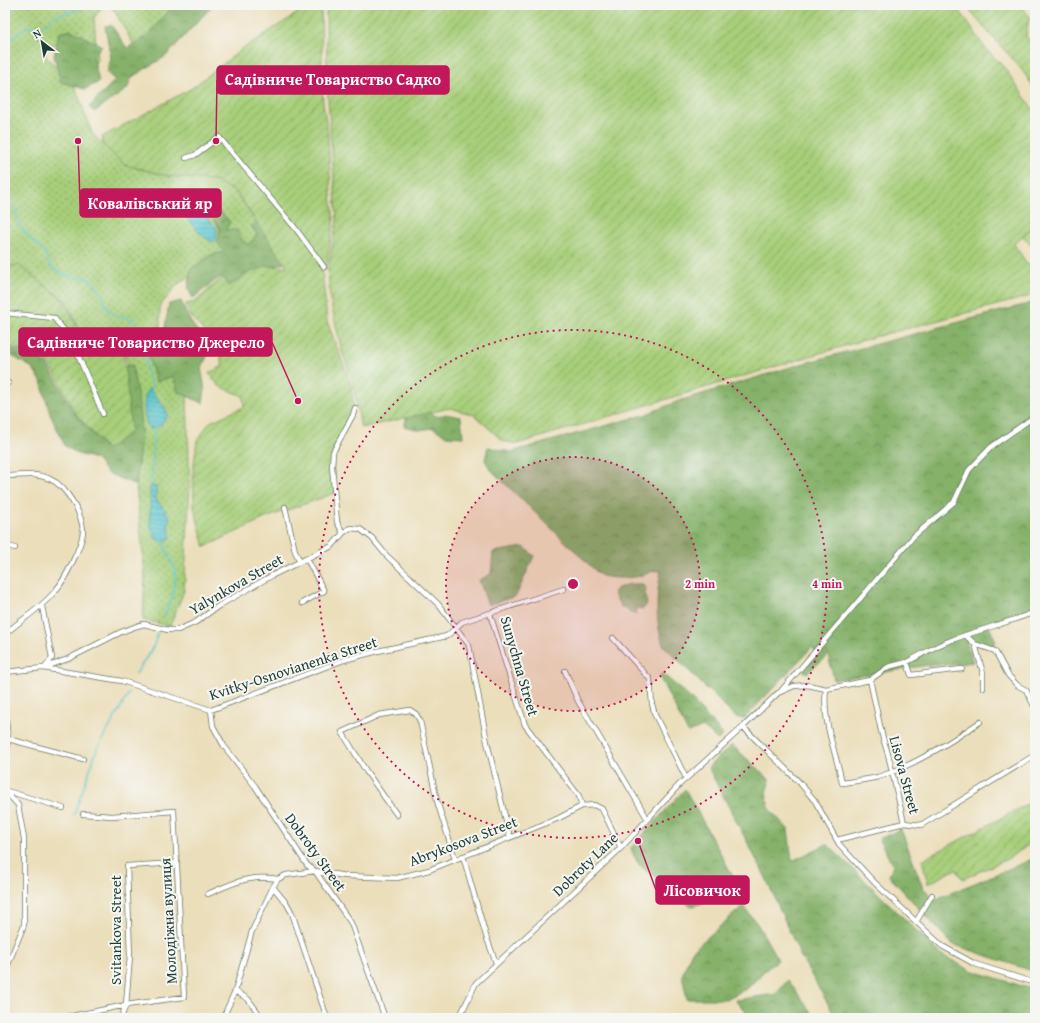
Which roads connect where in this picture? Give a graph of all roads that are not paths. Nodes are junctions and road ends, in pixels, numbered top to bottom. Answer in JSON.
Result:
{"nodes":[{"id":1,"x":186,"y":158,"type":"dead end"},
{"id":2,"x":324,"y":267,"type":"dead end"},
{"id":3,"x":5,"y":313,"type":"edge"},
{"id":4,"x":71,"y":339,"type":"junction"},
{"id":5,"x":90,"y":341,"type":"dead end"},
{"id":6,"x":355,"y":408,"type":"dead end"},
{"id":7,"x":103,"y":414,"type":"dead end"},
{"id":8,"x":1035,"y":416,"type":"edge"},
{"id":9,"x":5,"y":476,"type":"edge"},
{"id":10,"x":285,"y":507,"type":"dead end"},
{"id":11,"x":343,"y":533,"type":"junction"},
{"id":12,"x":5,"y":545,"type":"edge"},
{"id":13,"x":15,"y":548,"type":"dead end"},
{"id":14,"x":307,"y":559,"type":"junction"},
{"id":15,"x":300,"y":562,"type":"junction"},
{"id":16,"x":564,"y":589,"type":"dead end"},
{"id":17,"x":302,"y":603,"type":"dead end"},
{"id":18,"x":42,"y":606,"type":"junction"},
{"id":19,"x":1035,"y":612,"type":"edge"},
{"id":20,"x":490,"y":614,"type":"junction"},
{"id":21,"x":144,"y":624,"type":"joint"},
{"id":22,"x":455,"y":629,"type":"junction"},
{"id":23,"x":5,"y":634,"type":"edge"},
{"id":24,"x":965,"y":635,"type":"junction"},
{"id":25,"x":613,"y":638,"type":"dead end"},
{"id":26,"x":975,"y":644,"type":"junction"},
{"id":27,"x":907,"y":662,"type":"junction"},
{"id":28,"x":43,"y":668,"type":"junction"},
{"id":29,"x":962,"y":669,"type":"dead end"},
{"id":30,"x":565,"y":671,"type":"dead end"},
{"id":31,"x":5,"y":672,"type":"edge"},
{"id":32,"x":870,"y":680,"type":"junction"},
{"id":33,"x":983,"y":688,"type":"dead end"},
{"id":34,"x":826,"y":689,"type":"junction"},
{"id":35,"x":778,"y":693,"type":"junction"},
{"id":36,"x":1035,"y":708,"type":"edge"},
{"id":37,"x":5,"y":710,"type":"edge"},
{"id":38,"x":211,"y":710,"type":"junction"},
{"id":39,"x":980,"y":722,"type":"dead end"},
{"id":40,"x":743,"y":727,"type":"junction"},
{"id":41,"x":8,"y":739,"type":"junction"},
{"id":42,"x":1035,"y":755,"type":"edge"},
{"id":43,"x":5,"y":758,"type":"edge"},
{"id":44,"x":82,"y":759,"type":"dead end"},
{"id":45,"x":892,"y":771,"type":"junction"},
{"id":46,"x":686,"y":778,"type":"junction"},
{"id":47,"x":5,"y":791,"type":"edge"},
{"id":48,"x":582,"y":806,"type":"junction"},
{"id":49,"x":64,"y":808,"type":"dead end"},
{"id":50,"x":83,"y":814,"type":"dead end"},
{"id":51,"x":397,"y":814,"type":"dead end"},
{"id":52,"x":647,"y":818,"type":"junction"},
{"id":53,"x":904,"y":823,"type":"junction"},
{"id":54,"x":510,"y":837,"type":"junction"},
{"id":55,"x":837,"y":840,"type":"junction"},
{"id":56,"x":621,"y":848,"type":"junction"},
{"id":57,"x":463,"y":856,"type":"junction"},
{"id":58,"x":455,"y":859,"type":"junction"},
{"id":59,"x":177,"y":863,"type":"junction"},
{"id":60,"x":316,"y":871,"type":"junction"},
{"id":61,"x":278,"y":879,"type":"junction"},
{"id":62,"x":272,"y":887,"type":"junction"},
{"id":63,"x":208,"y":894,"type":"dead end"},
{"id":64,"x":932,"y":895,"type":"dead end"},
{"id":65,"x":916,"y":922,"type":"junction"},
{"id":66,"x":496,"y":963,"type":"junction"},
{"id":67,"x":5,"y":972,"type":"edge"},
{"id":68,"x":1035,"y":983,"type":"edge"},
{"id":69,"x":235,"y":991,"type":"junction"},
{"id":70,"x":126,"y":1005,"type":"junction"},
{"id":71,"x":62,"y":1018,"type":"edge"},
{"id":72,"x":121,"y":1018,"type":"edge"},
{"id":73,"x":223,"y":1018,"type":"edge"},
{"id":74,"x":262,"y":1018,"type":"edge"},
{"id":75,"x":327,"y":1018,"type":"edge"},
{"id":76,"x":385,"y":1018,"type":"edge"},
{"id":77,"x":459,"y":1018,"type":"edge"}],
"edges":[{"from":1,"to":2,"type":"street"},
{"from":3,"to":4,"type":"street"},
{"from":4,"to":5,"type":"street"},
{"from":4,"to":7,"type":"street"},
{"from":6,"to":11,"type":"street"},
{"from":8,"to":35,"type":"street","name":"Dobroty Lane"},
{"from":9,"to":18,"type":"street"},
{"from":10,"to":15,"type":"street"},
{"from":11,"to":14,"type":"street","name":"Yalynkova Street"},
{"from":11,"to":22,"type":"street"},
{"from":12,"to":13,"type":"street"},
{"from":14,"to":15,"type":"street","name":"Yalynkova Street"},
{"from":14,"to":17,"type":"street","name":"Yalynkova Street"},
{"from":15,"to":21,"type":"street","name":"Yalynkova Street"},
{"from":16,"to":20,"type":"street","name":"Sunychna Street"},
{"from":18,"to":23,"type":"street"},
{"from":18,"to":28,"type":"street"},
{"from":19,"to":24,"type":"street"},
{"from":20,"to":22,"type":"street","name":"Kvitky-Osnovianenka Street"},
{"from":20,"to":48,"type":"street","name":"Sunychna Street"},
{"from":21,"to":28,"type":"street","name":"Kvitky-Osnovianenka Street"},
{"from":22,"to":38,"type":"street","name":"Kvitky-Osnovianenka Street"},
{"from":22,"to":54,"type":"street"},
{"from":24,"to":26,"type":"street"},
{"from":24,"to":27,"type":"street"},
{"from":25,"to":46,"type":"street"},
{"from":26,"to":33,"type":"street"},
{"from":26,"to":36,"type":"street"},
{"from":27,"to":29,"type":"street"},
{"from":27,"to":32,"type":"street"},
{"from":28,"to":31,"type":"street","name":"Kvitky-Osnovianenka Street"},
{"from":28,"to":38,"type":"street","name":"Kvitky-Osnovianenka Street"},
{"from":30,"to":52,"type":"street"},
{"from":32,"to":34,"type":"street"},
{"from":32,"to":45,"type":"street","name":"Lisova Street"},
{"from":34,"to":35,"type":"street"},
{"from":34,"to":45,"type":"street"},
{"from":35,"to":40,"type":"street","name":"Dobroty Lane"},
{"from":37,"to":41,"type":"street"},
{"from":38,"to":60,"type":"street","name":"Dobroty Street"},
{"from":39,"to":45,"type":"street"},
{"from":40,"to":46,"type":"street","name":"Dobroty Lane"},
{"from":40,"to":55,"type":"street"},
{"from":41,"to":43,"type":"street"},
{"from":41,"to":44,"type":"street"},
{"from":42,"to":53,"type":"street","name":"Lisova Street"},
{"from":45,"to":53,"type":"street","name":"Lisova Street"},
{"from":46,"to":52,"type":"street","name":"Dobroty Lane"},
{"from":47,"to":49,"type":"street"},
{"from":47,"to":67,"type":"street"},
{"from":48,"to":54,"type":"street","name":"Abrykosova Street"},
{"from":48,"to":56,"type":"street"},
{"from":50,"to":59,"type":"street","name":"Молодіжна вулиця"},
{"from":51,"to":58,"type":"street"},
{"from":52,"to":56,"type":"street","name":"Dobroty Lane"},
{"from":53,"to":55,"type":"street"},
{"from":54,"to":57,"type":"street","name":"Abrykosova Street"},
{"from":55,"to":65,"type":"street"},
{"from":56,"to":66,"type":"street","name":"Dobroty Lane"},
{"from":57,"to":58,"type":"street","name":"Abrykosova Street"},
{"from":57,"to":66,"type":"street"},
{"from":58,"to":60,"type":"street","name":"Abrykosova Street"},
{"from":59,"to":70,"type":"street","name":"Svitankova Street"},
{"from":59,"to":70,"type":"street","name":"Молодіжна вулиця"},
{"from":60,"to":61,"type":"street","name":"Abrykosova Street"},
{"from":60,"to":76,"type":"street","name":"Dobroty Street"},
{"from":61,"to":62,"type":"street"},
{"from":61,"to":63,"type":"street","name":"Abrykosova Street"},
{"from":62,"to":69,"type":"street"},
{"from":62,"to":75,"type":"street"},
{"from":64,"to":65,"type":"street"},
{"from":65,"to":68,"type":"street"},
{"from":66,"to":77,"type":"street","name":"Dobroty Lane"},
{"from":69,"to":73,"type":"street"},
{"from":69,"to":74,"type":"street"},
{"from":70,"to":71,"type":"street","name":"Молодіжна вулиця"},
{"from":70,"to":72,"type":"street","name":"Svitankova Street"}]}
